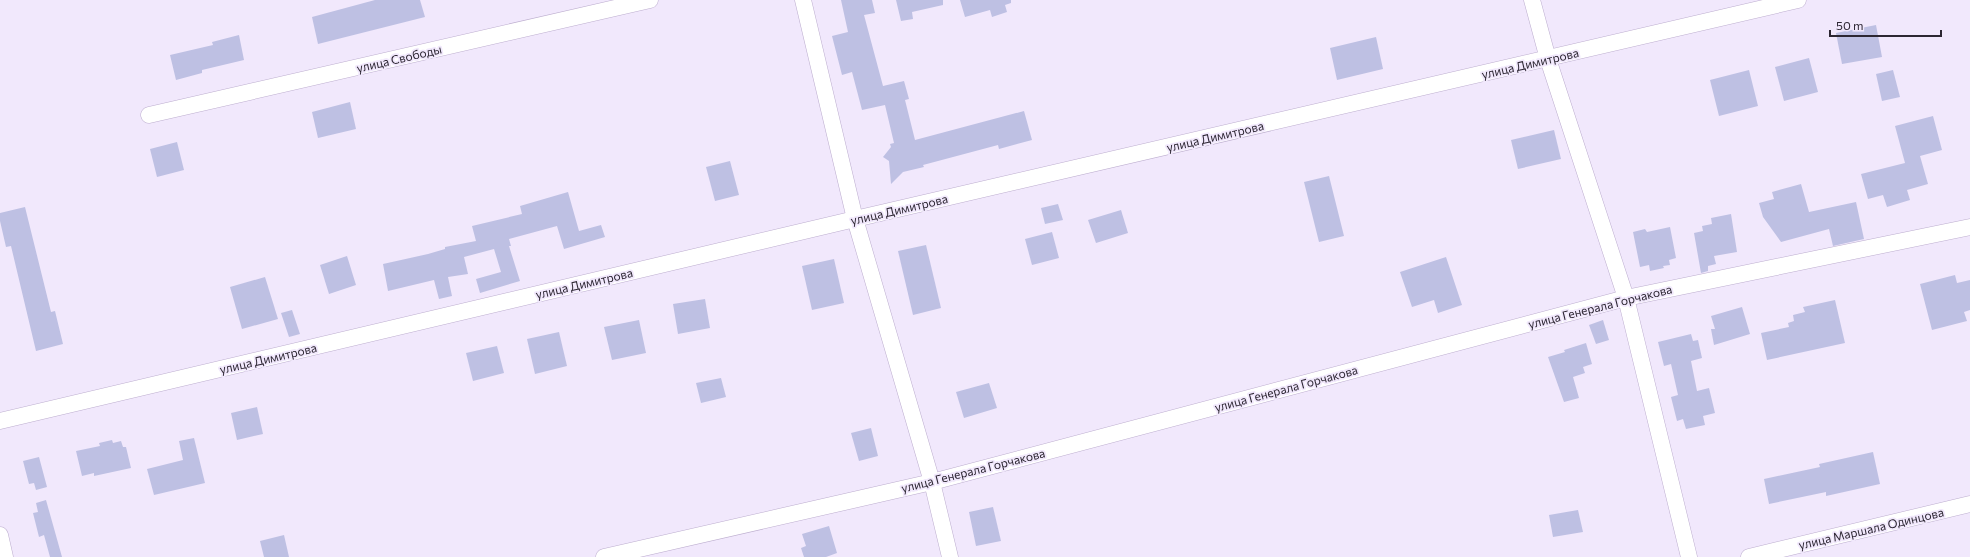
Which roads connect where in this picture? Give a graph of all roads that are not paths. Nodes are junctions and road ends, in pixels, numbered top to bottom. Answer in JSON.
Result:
{"nodes":[{"id":1,"x":650,"y":0,"type":"edge"},
{"id":2,"x":803,"y":0,"type":"edge"},
{"id":3,"x":1532,"y":0,"type":"edge"},
{"id":4,"x":1798,"y":0,"type":"edge"},
{"id":5,"x":1548,"y":59,"type":"junction"},
{"id":6,"x":149,"y":115,"type":"dead end"},
{"id":7,"x":855,"y":220,"type":"junction"},
{"id":8,"x":1970,"y":227,"type":"edge"},
{"id":9,"x":1626,"y":298,"type":"junction"},
{"id":10,"x":0,"y":421,"type":"edge"},
{"id":11,"x":932,"y":482,"type":"junction"},
{"id":12,"x":1970,"y":504,"type":"edge"},
{"id":13,"x":0,"y":536,"type":"edge"},
{"id":14,"x":5,"y":557,"type":"edge"},
{"id":15,"x":604,"y":557,"type":"edge"},
{"id":16,"x":950,"y":557,"type":"edge"},
{"id":17,"x":1689,"y":557,"type":"edge"},
{"id":18,"x":1749,"y":557,"type":"edge"}],
"edges":[{"from":1,"to":6,"type":"street","name":"улица Свободы"},
{"from":2,"to":7,"type":"street"},
{"from":3,"to":5,"type":"street"},
{"from":4,"to":5,"type":"street","name":"улица Димитрова"},
{"from":5,"to":7,"type":"street","name":"улица Димитрова"},
{"from":5,"to":9,"type":"street"},
{"from":7,"to":10,"type":"street","name":"улица Димитрова"},
{"from":7,"to":11,"type":"street"},
{"from":8,"to":9,"type":"street","name":"улица Генерала Горчакова"},
{"from":9,"to":11,"type":"street","name":"улица Генерала Горчакова"},
{"from":9,"to":17,"type":"street"},
{"from":11,"to":15,"type":"street","name":"улица Генерала Горчакова"},
{"from":11,"to":16,"type":"street"},
{"from":12,"to":18,"type":"street","name":"улица Маршала Одинцова"},
{"from":13,"to":14,"type":"street"}]}
